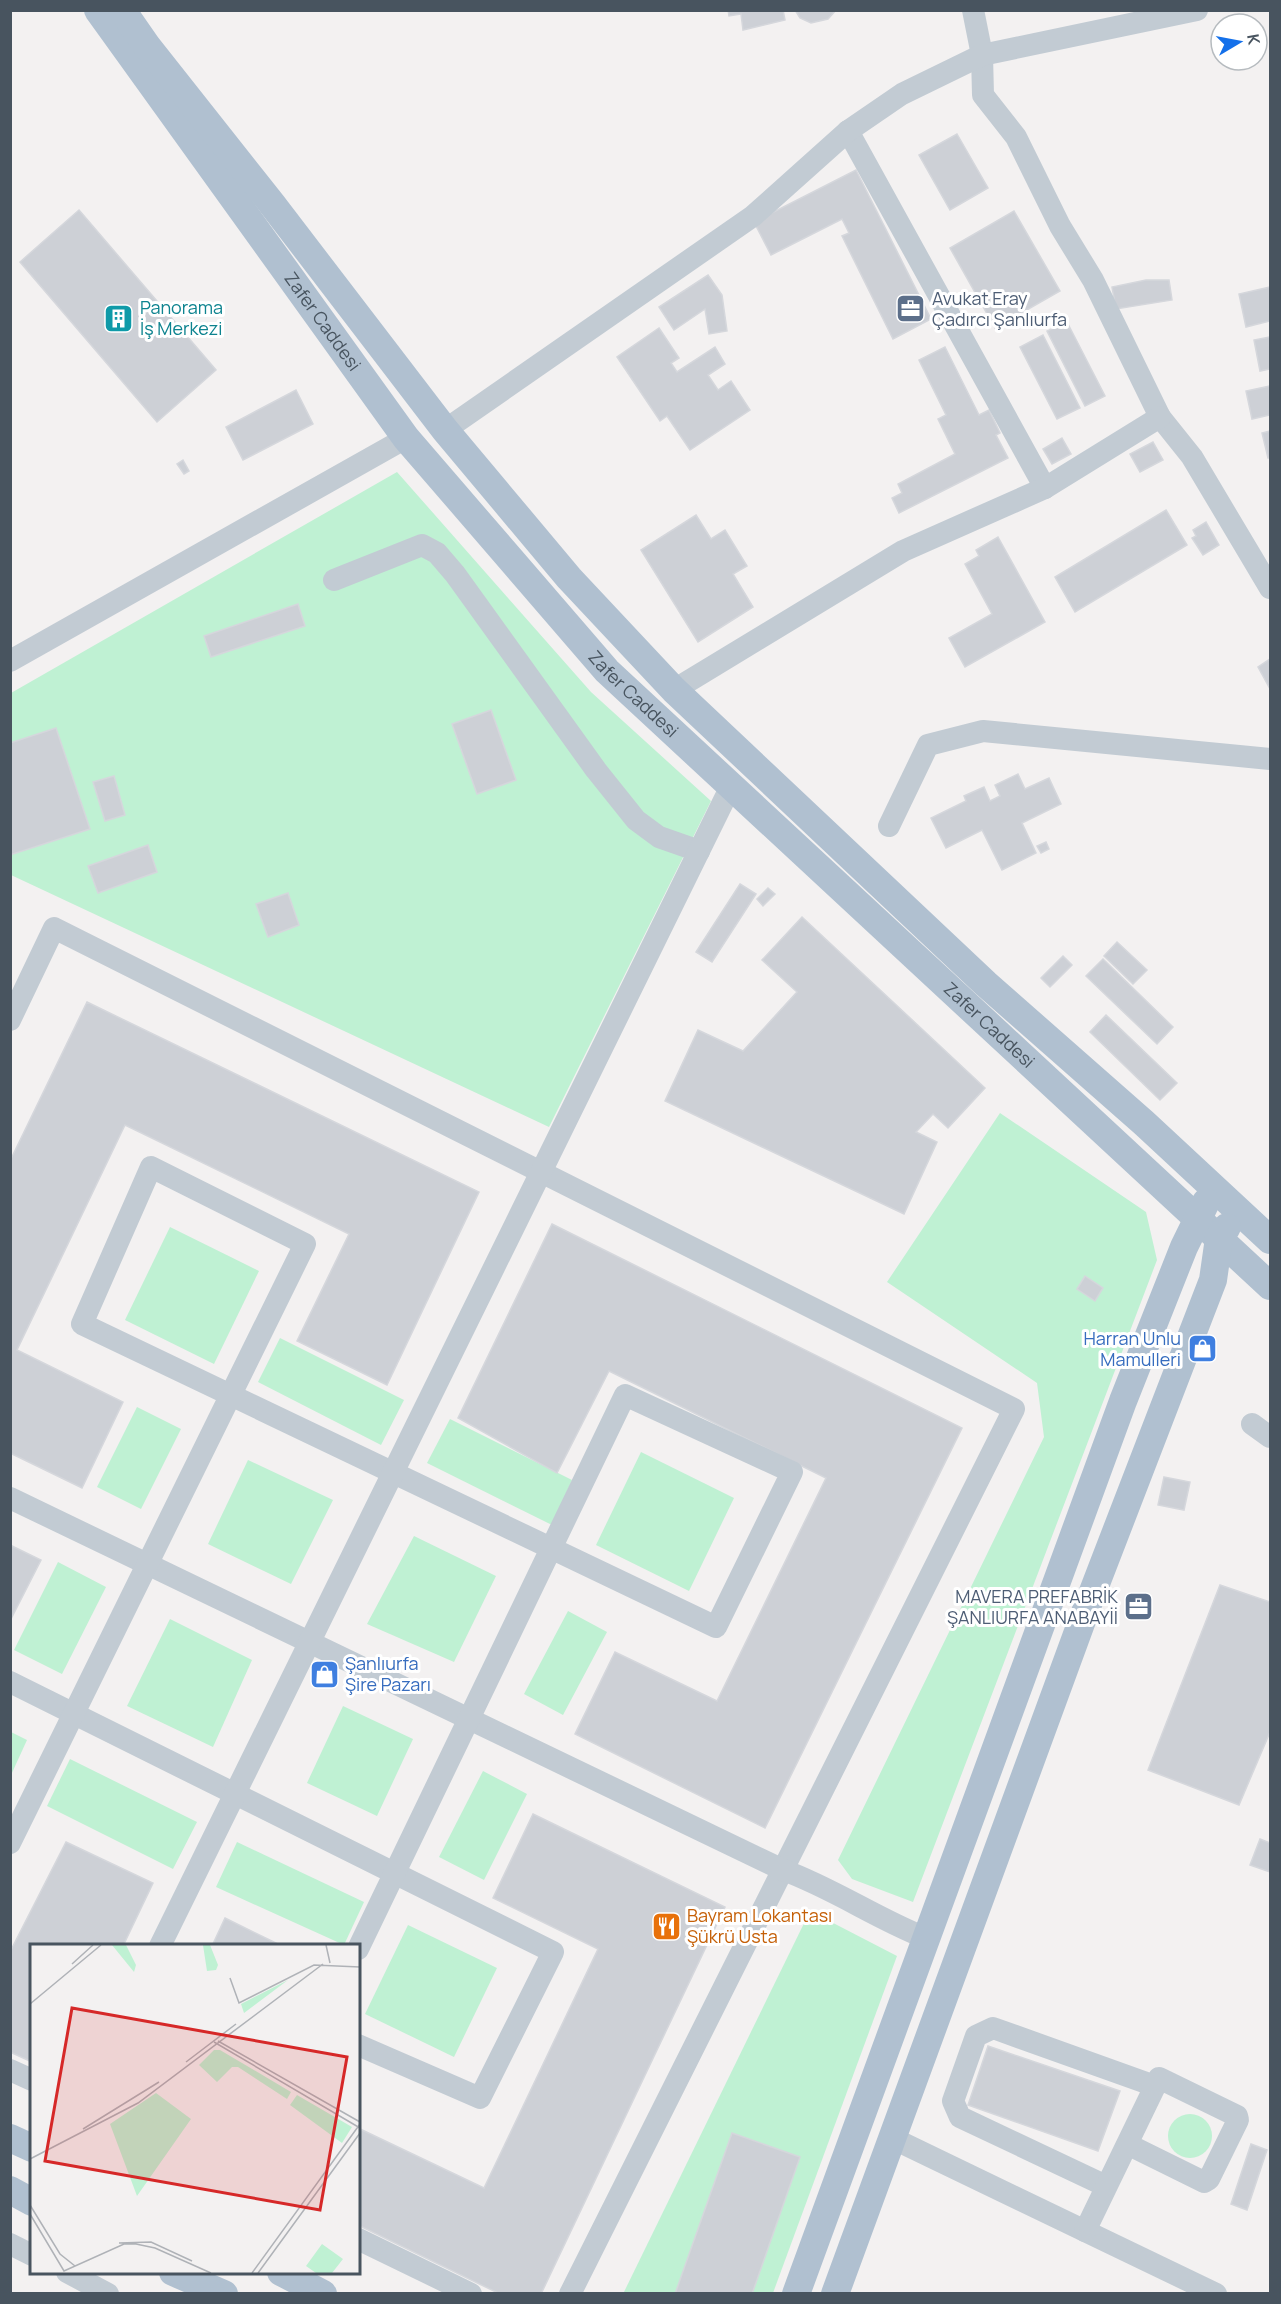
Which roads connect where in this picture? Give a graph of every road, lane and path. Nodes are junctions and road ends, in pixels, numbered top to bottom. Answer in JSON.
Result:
{"nodes":[{"id":1,"x":98,"y":10,"type":"edge"},
{"id":2,"x":122,"y":10,"type":"edge"},
{"id":3,"x":973,"y":10,"type":"edge"},
{"id":4,"x":1197,"y":10,"type":"edge"},
{"id":5,"x":982,"y":55,"type":"junction"},
{"id":6,"x":848,"y":131,"type":"junction"},
{"id":7,"x":1160,"y":417,"type":"junction"},
{"id":8,"x":445,"y":430,"type":"junction"},
{"id":9,"x":406,"y":438,"type":"junction"},
{"id":10,"x":1045,"y":488,"type":"junction"},
{"id":11,"x":334,"y":580,"type":"dead end"},
{"id":12,"x":1270,"y":588,"type":"edge"},
{"id":13,"x":10,"y":661,"type":"edge"},
{"id":14,"x":674,"y":690,"type":"junction"},
{"id":15,"x":1270,"y":759,"type":"edge"},
{"id":16,"x":731,"y":786,"type":"junction"},
{"id":17,"x":889,"y":826,"type":"dead end"},
{"id":18,"x":699,"y":851,"type":"junction"},
{"id":19,"x":10,"y":1020,"type":"edge"},
{"id":20,"x":541,"y":1172,"type":"junction"},
{"id":21,"x":1213,"y":1186,"type":"junction"},
{"id":22,"x":1239,"y":1211,"type":"junction"},
{"id":23,"x":1198,"y":1219,"type":"junction"},
{"id":24,"x":1219,"y":1238,"type":"junction"},
{"id":25,"x":1270,"y":1240,"type":"edge"},
{"id":26,"x":1270,"y":1286,"type":"edge"},
{"id":27,"x":231,"y":1395,"type":"junction"},
{"id":28,"x":393,"y":1473,"type":"junction"},
{"id":29,"x":10,"y":1498,"type":"edge"},
{"id":30,"x":552,"y":1548,"type":"junction"},
{"id":31,"x":148,"y":1564,"type":"junction"},
{"id":32,"x":310,"y":1642,"type":"junction"},
{"id":33,"x":10,"y":1682,"type":"edge"},
{"id":34,"x":74,"y":1714,"type":"junction"},
{"id":35,"x":469,"y":1719,"type":"junction"},
{"id":36,"x":235,"y":1794,"type":"junction"},
{"id":37,"x":10,"y":1843,"type":"edge"},
{"id":38,"x":783,"y":1870,"type":"junction"},
{"id":39,"x":395,"y":1873,"type":"junction"},
{"id":40,"x":926,"y":1938,"type":"junction"},
{"id":41,"x":161,"y":1944,"type":"edge"},
{"id":42,"x":360,"y":1945,"type":"edge"},
{"id":43,"x":360,"y":2045,"type":"edge"},
{"id":44,"x":10,"y":2070,"type":"edge"},
{"id":45,"x":30,"y":2079,"type":"edge"},
{"id":46,"x":1155,"y":2086,"type":"junction"},
{"id":47,"x":10,"y":2138,"type":"edge"},
{"id":48,"x":892,"y":2138,"type":"junction"},
{"id":49,"x":1127,"y":2144,"type":"junction"},
{"id":50,"x":30,"y":2147,"type":"edge"},
{"id":51,"x":1106,"y":2186,"type":"junction"},
{"id":52,"x":10,"y":2190,"type":"edge"},
{"id":53,"x":30,"y":2201,"type":"edge"},
{"id":54,"x":1085,"y":2230,"type":"junction"},
{"id":55,"x":360,"y":2240,"type":"edge"},
{"id":56,"x":71,"y":2274,"type":"edge"},
{"id":57,"x":179,"y":2274,"type":"edge"},
{"id":58,"x":285,"y":2274,"type":"edge"},
{"id":59,"x":108,"y":2294,"type":"edge"},
{"id":60,"x":224,"y":2294,"type":"edge"},
{"id":61,"x":323,"y":2294,"type":"edge"},
{"id":62,"x":471,"y":2294,"type":"edge"},
{"id":63,"x":570,"y":2294,"type":"edge"},
{"id":64,"x":796,"y":2294,"type":"edge"},
{"id":65,"x":835,"y":2294,"type":"edge"},
{"id":66,"x":1216,"y":2294,"type":"edge"}],
"edges":[{"from":1,"to":9,"type":"main road","name":"Zafer Caddesi"},
{"from":2,"to":8,"type":"main road","name":"Zafer Caddesi"},
{"from":3,"to":5,"type":"street"},
{"from":4,"to":5,"type":"street"},
{"from":5,"to":6,"type":"street"},
{"from":5,"to":7,"type":"street"},
{"from":6,"to":8,"type":"street"},
{"from":6,"to":10,"type":"street"},
{"from":7,"to":10,"type":"street"},
{"from":7,"to":12,"type":"street"},
{"from":8,"to":14,"type":"main road","name":"Zafer Caddesi"},
{"from":9,"to":13,"type":"street"},
{"from":9,"to":16,"type":"main road","name":"Zafer Caddesi"},
{"from":10,"to":14,"type":"street"},
{"from":11,"to":18,"type":"street"},
{"from":14,"to":21,"type":"main road","name":"Zafer Caddesi"},
{"from":15,"to":17,"type":"street"},
{"from":16,"to":18,"type":"street"},
{"from":16,"to":23,"type":"main road","name":"Zafer Caddesi"},
{"from":18,"to":20,"type":"street"},
{"from":19,"to":20,"type":"street"},
{"from":20,"to":28,"type":"street"},
{"from":20,"to":38,"type":"street"},
{"from":21,"to":22,"type":"main road","name":"Zafer Caddesi"},
{"from":21,"to":23,"type":"main road"},
{"from":22,"to":24,"type":"main road"},
{"from":22,"to":25,"type":"main road","name":"Zafer Caddesi"},
{"from":23,"to":24,"type":"main road","name":"Zafer Caddesi"},
{"from":23,"to":40,"type":"main road"},
{"from":24,"to":26,"type":"main road","name":"Zafer Caddesi"},
{"from":24,"to":48,"type":"main road"},
{"from":27,"to":27,"type":"street"},
{"from":27,"to":28,"type":"street"},
{"from":27,"to":31,"type":"street"},
{"from":28,"to":30,"type":"street"},
{"from":28,"to":32,"type":"street"},
{"from":29,"to":31,"type":"street"},
{"from":30,"to":30,"type":"street"},
{"from":30,"to":35,"type":"street"},
{"from":31,"to":32,"type":"street"},
{"from":31,"to":34,"type":"street"},
{"from":32,"to":35,"type":"street"},
{"from":32,"to":36,"type":"street"},
{"from":33,"to":34,"type":"street"},
{"from":34,"to":36,"type":"street"},
{"from":34,"to":37,"type":"street"},
{"from":35,"to":38,"type":"street"},
{"from":35,"to":39,"type":"street"},
{"from":36,"to":39,"type":"street"},
{"from":36,"to":41,"type":"street"},
{"from":38,"to":40,"type":"street"},
{"from":38,"to":63,"type":"street"},
{"from":39,"to":42,"type":"street"},
{"from":39,"to":43,"type":"street"},
{"from":40,"to":64,"type":"main road"},
{"from":44,"to":45,"type":"street"},
{"from":46,"to":49,"type":"street"},
{"from":46,"to":49,"type":"street"},
{"from":46,"to":51,"type":"street"},
{"from":47,"to":50,"type":"main road"},
{"from":48,"to":54,"type":"street"},
{"from":48,"to":65,"type":"main road"},
{"from":49,"to":51,"type":"street"},
{"from":51,"to":54,"type":"street"},
{"from":52,"to":53,"type":"main road"},
{"from":54,"to":66,"type":"street"},
{"from":55,"to":62,"type":"street"},
{"from":56,"to":59,"type":"street"},
{"from":57,"to":60,"type":"main road"},
{"from":58,"to":61,"type":"main road"}]}
